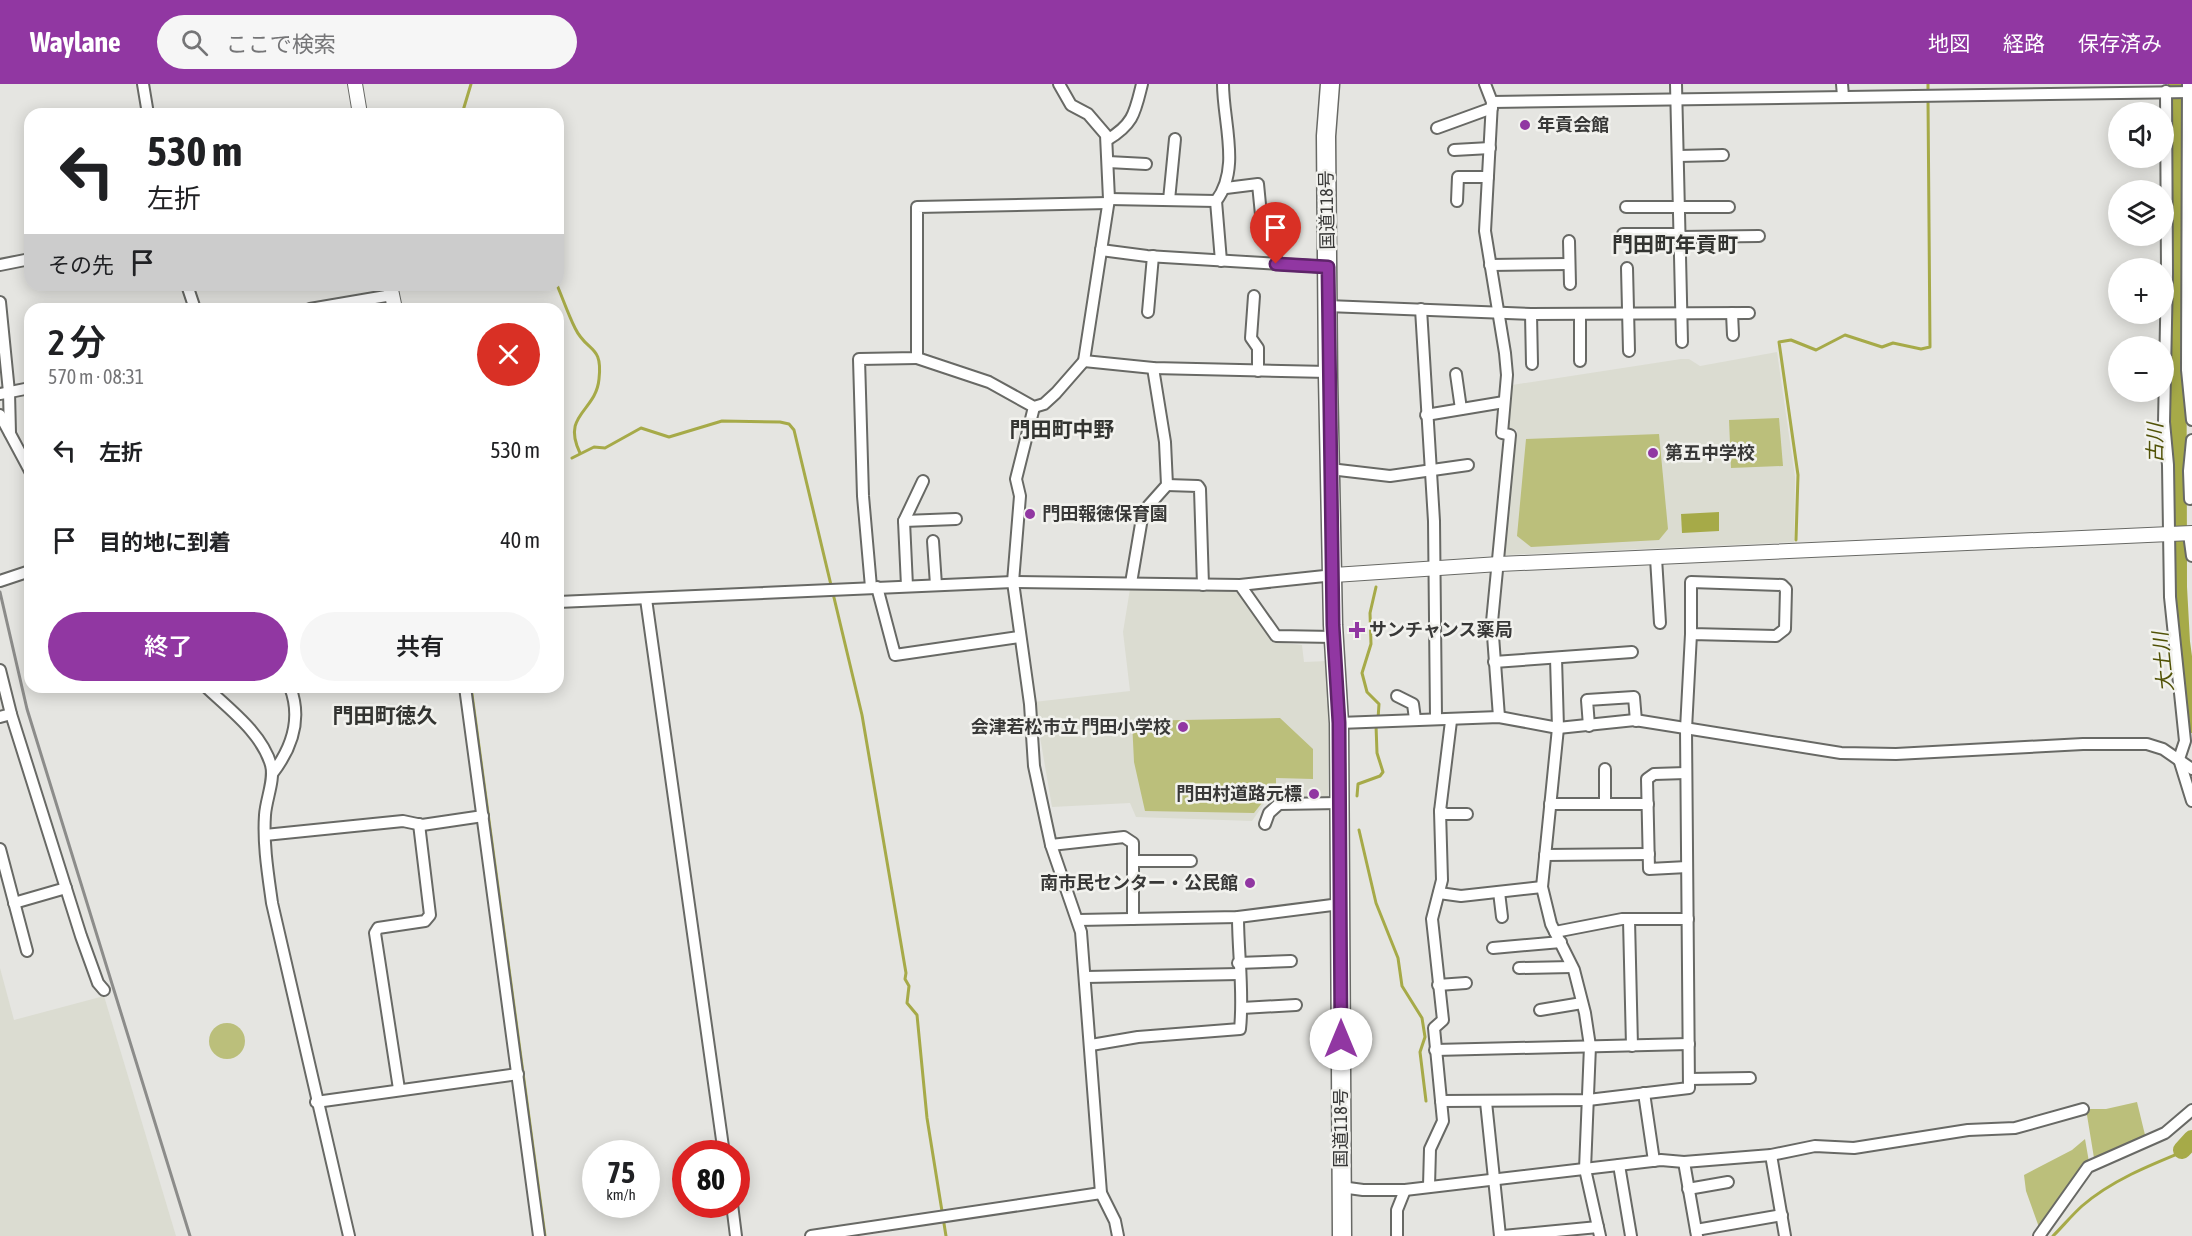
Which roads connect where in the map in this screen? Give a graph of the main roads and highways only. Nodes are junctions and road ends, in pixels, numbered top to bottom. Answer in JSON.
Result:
{"nodes":[{"id":1,"x":1330,"y":84,"type":"edge"},
{"id":2,"x":1342,"y":1236,"type":"edge"}],
"edges":[{"from":1,"to":2,"type":"highway","name":"国道118号"}]}
